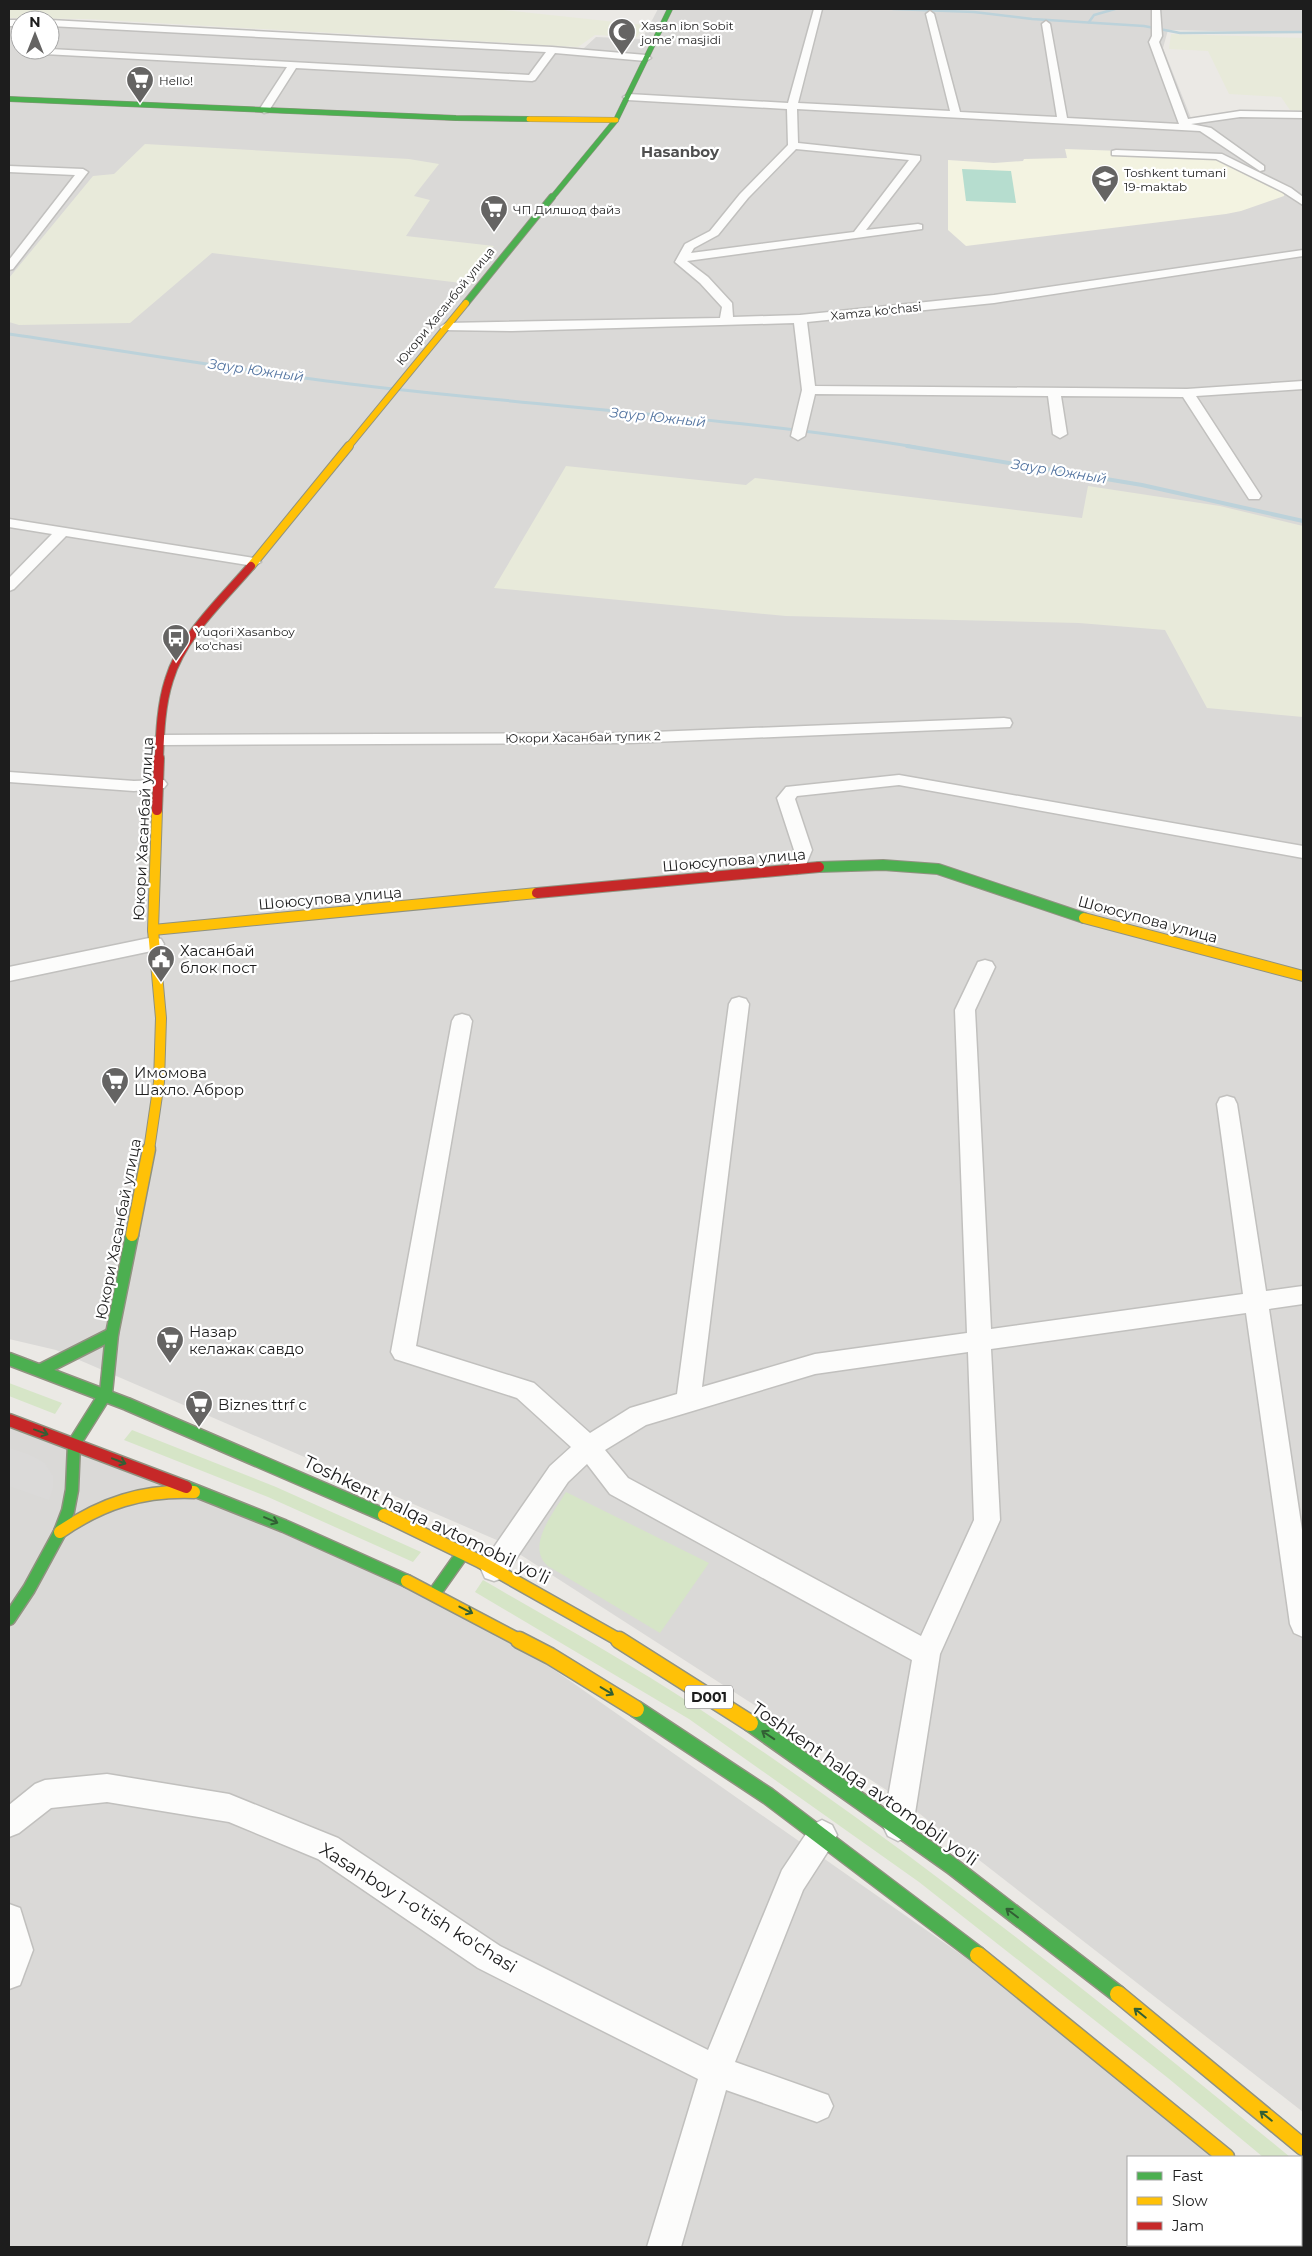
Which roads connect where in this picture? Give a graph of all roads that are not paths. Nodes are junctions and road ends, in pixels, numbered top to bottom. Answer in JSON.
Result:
{"nodes":[{"id":1,"x":670,"y":9,"type":"edge"},
{"id":2,"x":818,"y":9,"type":"edge"},
{"id":3,"x":1156,"y":9,"type":"edge"},
{"id":4,"x":930,"y":14,"type":"dead end"},
{"id":5,"x":60,"y":24,"type":"edge"},
{"id":6,"x":1046,"y":24,"type":"dead end"},
{"id":7,"x":552,"y":50,"type":"junction"},
{"id":8,"x":60,"y":52,"type":"edge"},
{"id":9,"x":646,"y":58,"type":"junction"},
{"id":10,"x":293,"y":65,"type":"junction"},
{"id":11,"x":628,"y":97,"type":"junction"},
{"id":12,"x":9,"y":99,"type":"edge"},
{"id":13,"x":792,"y":108,"type":"junction"},
{"id":14,"x":264,"y":110,"type":"junction"},
{"id":15,"x":1303,"y":115,"type":"edge"},
{"id":16,"x":956,"y":116,"type":"junction"},
{"id":17,"x":616,"y":120,"type":"junction"},
{"id":18,"x":1063,"y":122,"type":"junction"},
{"id":19,"x":1185,"y":125,"type":"junction"},
{"id":20,"x":793,"y":146,"type":"junction"},
{"id":21,"x":1116,"y":153,"type":"dead end"},
{"id":22,"x":1260,"y":168,"type":"dead end"},
{"id":23,"x":9,"y":169,"type":"edge"},
{"id":24,"x":1302,"y":200,"type":"edge"},
{"id":25,"x":918,"y":227,"type":"dead end"},
{"id":26,"x":857,"y":235,"type":"junction"},
{"id":27,"x":1303,"y":254,"type":"edge"},
{"id":28,"x":684,"y":257,"type":"junction"},
{"id":29,"x":9,"y":267,"type":"edge"},
{"id":30,"x":800,"y":319,"type":"junction"},
{"id":31,"x":726,"y":321,"type":"junction"},
{"id":32,"x":446,"y":327,"type":"junction"},
{"id":33,"x":1303,"y":385,"type":"edge"},
{"id":34,"x":809,"y":390,"type":"junction"},
{"id":35,"x":1054,"y":393,"type":"junction"},
{"id":36,"x":1187,"y":393,"type":"junction"},
{"id":37,"x":388,"y":397,"type":"joint"},
{"id":38,"x":1060,"y":434,"type":"dead end"},
{"id":39,"x":798,"y":436,"type":"dead end"},
{"id":40,"x":1254,"y":496,"type":"dead end"},
{"id":41,"x":9,"y":523,"type":"edge"},
{"id":42,"x":63,"y":531,"type":"junction"},
{"id":43,"x":254,"y":562,"type":"junction"},
{"id":44,"x":9,"y":586,"type":"edge"},
{"id":45,"x":1004,"y":723,"type":"dead end"},
{"id":46,"x":162,"y":740,"type":"junction"},
{"id":47,"x":9,"y":777,"type":"edge"},
{"id":48,"x":158,"y":784,"type":"junction"},
{"id":49,"x":1303,"y":852,"type":"edge"},
{"id":50,"x":796,"y":868,"type":"junction"},
{"id":51,"x":153,"y":937,"type":"junction"},
{"id":52,"x":984,"y":967,"type":"dead end"},
{"id":53,"x":9,"y":974,"type":"edge"},
{"id":54,"x":1303,"y":976,"type":"edge"},
{"id":55,"x":739,"y":1004,"type":"dead end"},
{"id":56,"x":462,"y":1021,"type":"dead end"},
{"id":57,"x":1227,"y":1104,"type":"dead end"},
{"id":58,"x":1303,"y":1295,"type":"edge"},
{"id":59,"x":1255,"y":1301,"type":"junction"},
{"id":60,"x":112,"y":1334,"type":"junction"},
{"id":61,"x":979,"y":1339,"type":"junction"},
{"id":62,"x":9,"y":1359,"type":"edge"},
{"id":63,"x":41,"y":1370,"type":"junction"},
{"id":64,"x":106,"y":1393,"type":"junction"},
{"id":65,"x":688,"y":1400,"type":"junction"},
{"id":66,"x":9,"y":1420,"type":"edge"},
{"id":67,"x":74,"y":1444,"type":"junction"},
{"id":68,"x":588,"y":1447,"type":"junction"},
{"id":69,"x":205,"y":1493,"type":"junction"},
{"id":70,"x":60,"y":1532,"type":"junction"},
{"id":71,"x":462,"y":1553,"type":"junction"},
{"id":72,"x":494,"y":1568,"type":"junction"},
{"id":73,"x":434,"y":1594,"type":"junction"},
{"id":74,"x":9,"y":1619,"type":"edge"},
{"id":75,"x":1303,"y":1624,"type":"edge"},
{"id":76,"x":926,"y":1654,"type":"junction"},
{"id":77,"x":9,"y":1823,"type":"edge"},
{"id":78,"x":898,"y":1826,"type":"junction"},
{"id":79,"x":822,"y":1835,"type":"junction"},
{"id":80,"x":9,"y":1919,"type":"edge"},
{"id":81,"x":9,"y":1974,"type":"edge"},
{"id":82,"x":716,"y":2071,"type":"junction"},
{"id":83,"x":817,"y":2106,"type":"dead end"},
{"id":84,"x":1303,"y":2147,"type":"edge"},
{"id":85,"x":1225,"y":2156,"type":"edge"},
{"id":86,"x":664,"y":2247,"type":"edge"}],
"edges":[{"from":1,"to":9,"type":"main road","name":"Юкори Хасанбой улица"},
{"from":2,"to":13,"type":"street"},
{"from":3,"to":19,"type":"street"},
{"from":4,"to":16,"type":"street"},
{"from":5,"to":7,"type":"street"},
{"from":6,"to":18,"type":"street"},
{"from":7,"to":9,"type":"street"},
{"from":7,"to":10,"type":"street"},
{"from":8,"to":10,"type":"street"},
{"from":9,"to":11,"type":"main road","name":"Юкори Хасанбой улица"},
{"from":10,"to":14,"type":"street"},
{"from":11,"to":13,"type":"street"},
{"from":11,"to":17,"type":"main road","name":"Юкори Хасанбой улица"},
{"from":12,"to":14,"type":"main road"},
{"from":13,"to":16,"type":"street"},
{"from":13,"to":20,"type":"street"},
{"from":14,"to":17,"type":"main road"},
{"from":15,"to":19,"type":"street"},
{"from":16,"to":18,"type":"street"},
{"from":17,"to":32,"type":"main road","name":"Юкори Хасанбой улица"},
{"from":18,"to":19,"type":"street"},
{"from":19,"to":22,"type":"street"},
{"from":20,"to":26,"type":"street"},
{"from":20,"to":28,"type":"street"},
{"from":21,"to":24,"type":"street"},
{"from":23,"to":29,"type":"street"},
{"from":25,"to":26,"type":"street"},
{"from":26,"to":28,"type":"street"},
{"from":27,"to":30,"type":"street","name":"Xamza ko'chasi"},
{"from":28,"to":31,"type":"street"},
{"from":30,"to":31,"type":"street","name":"Xamza ko'chasi"},
{"from":30,"to":34,"type":"street"},
{"from":31,"to":32,"type":"street","name":"Xamza ko'chasi"},
{"from":32,"to":37,"type":"main road","name":"Юкори Хасанбой улица"},
{"from":33,"to":36,"type":"street"},
{"from":34,"to":35,"type":"street"},
{"from":34,"to":39,"type":"street"},
{"from":35,"to":36,"type":"street"},
{"from":35,"to":38,"type":"street"},
{"from":36,"to":40,"type":"street"},
{"from":37,"to":43,"type":"main road","name":"Юкори Хасанбай улица"},
{"from":41,"to":42,"type":"street"},
{"from":42,"to":43,"type":"street"},
{"from":42,"to":44,"type":"street"},
{"from":43,"to":46,"type":"main road","name":"Юкори Хасанбай улица"},
{"from":45,"to":46,"type":"street","name":"Юкори Хасанбай тупик 2"},
{"from":46,"to":48,"type":"main road","name":"Юкори Хасанбай улица"},
{"from":47,"to":48,"type":"street"},
{"from":48,"to":51,"type":"main road","name":"Юкори Хасанбай улица"},
{"from":49,"to":50,"type":"street"},
{"from":50,"to":51,"type":"main road","name":"Шоюсупова улица"},
{"from":50,"to":54,"type":"main road","name":"Шоюсупова улица"},
{"from":51,"to":53,"type":"street"},
{"from":51,"to":60,"type":"main road","name":"Юкори Хасанбай улица"},
{"from":52,"to":61,"type":"street"},
{"from":55,"to":65,"type":"street"},
{"from":56,"to":68,"type":"street"},
{"from":57,"to":59,"type":"street"},
{"from":58,"to":59,"type":"street"},
{"from":59,"to":61,"type":"street"},
{"from":59,"to":75,"type":"street"},
{"from":60,"to":63,"type":"main road","name":"Юкори Хасанбай улица"},
{"from":60,"to":64,"type":"main road","name":"Юкори Хасанбай улица"},
{"from":61,"to":65,"type":"street"},
{"from":61,"to":76,"type":"street"},
{"from":62,"to":63,"type":"main road","name":"Toshkent halqa avtomobil yo'li","number":"D001"},
{"from":63,"to":64,"type":"main road","name":"Toshkent halqa avtomobil yo'li","number":"D001"},
{"from":64,"to":67,"type":"main road"},
{"from":64,"to":71,"type":"main road","name":"Toshkent halqa avtomobil yo'li","number":"D001"},
{"from":65,"to":68,"type":"street"},
{"from":66,"to":67,"type":"main road","one_way":true},
{"from":67,"to":69,"type":"main road","one_way":true},
{"from":67,"to":70,"type":"main road"},
{"from":68,"to":72,"type":"street"},
{"from":68,"to":76,"type":"street"},
{"from":69,"to":70,"type":"main road"},
{"from":69,"to":73,"type":"main road","one_way":true},
{"from":70,"to":74,"type":"main road"},
{"from":71,"to":72,"type":"main road","name":"Toshkent halqa avtomobil yo'li","number":"D001"},
{"from":71,"to":73,"type":"main road"},
{"from":78,"to":72,"type":"main road","name":"Toshkent halqa avtomobil yo'li","number":"D001","one_way":true},
{"from":73,"to":79,"type":"main road","one_way":true},
{"from":76,"to":78,"type":"street"},
{"from":77,"to":82,"type":"street","name":"Xasanboy 1-o'tish ko'chasi"},
{"from":84,"to":78,"type":"main road","name":"Toshkent halqa avtomobil yo'li","number":"D001","one_way":true},
{"from":79,"to":82,"type":"street"},
{"from":79,"to":85,"type":"main road"},
{"from":80,"to":81,"type":"street"},
{"from":82,"to":83,"type":"street","name":"Xasanboy 1-o'tish ko'chasi"},
{"from":82,"to":86,"type":"street"}]}
